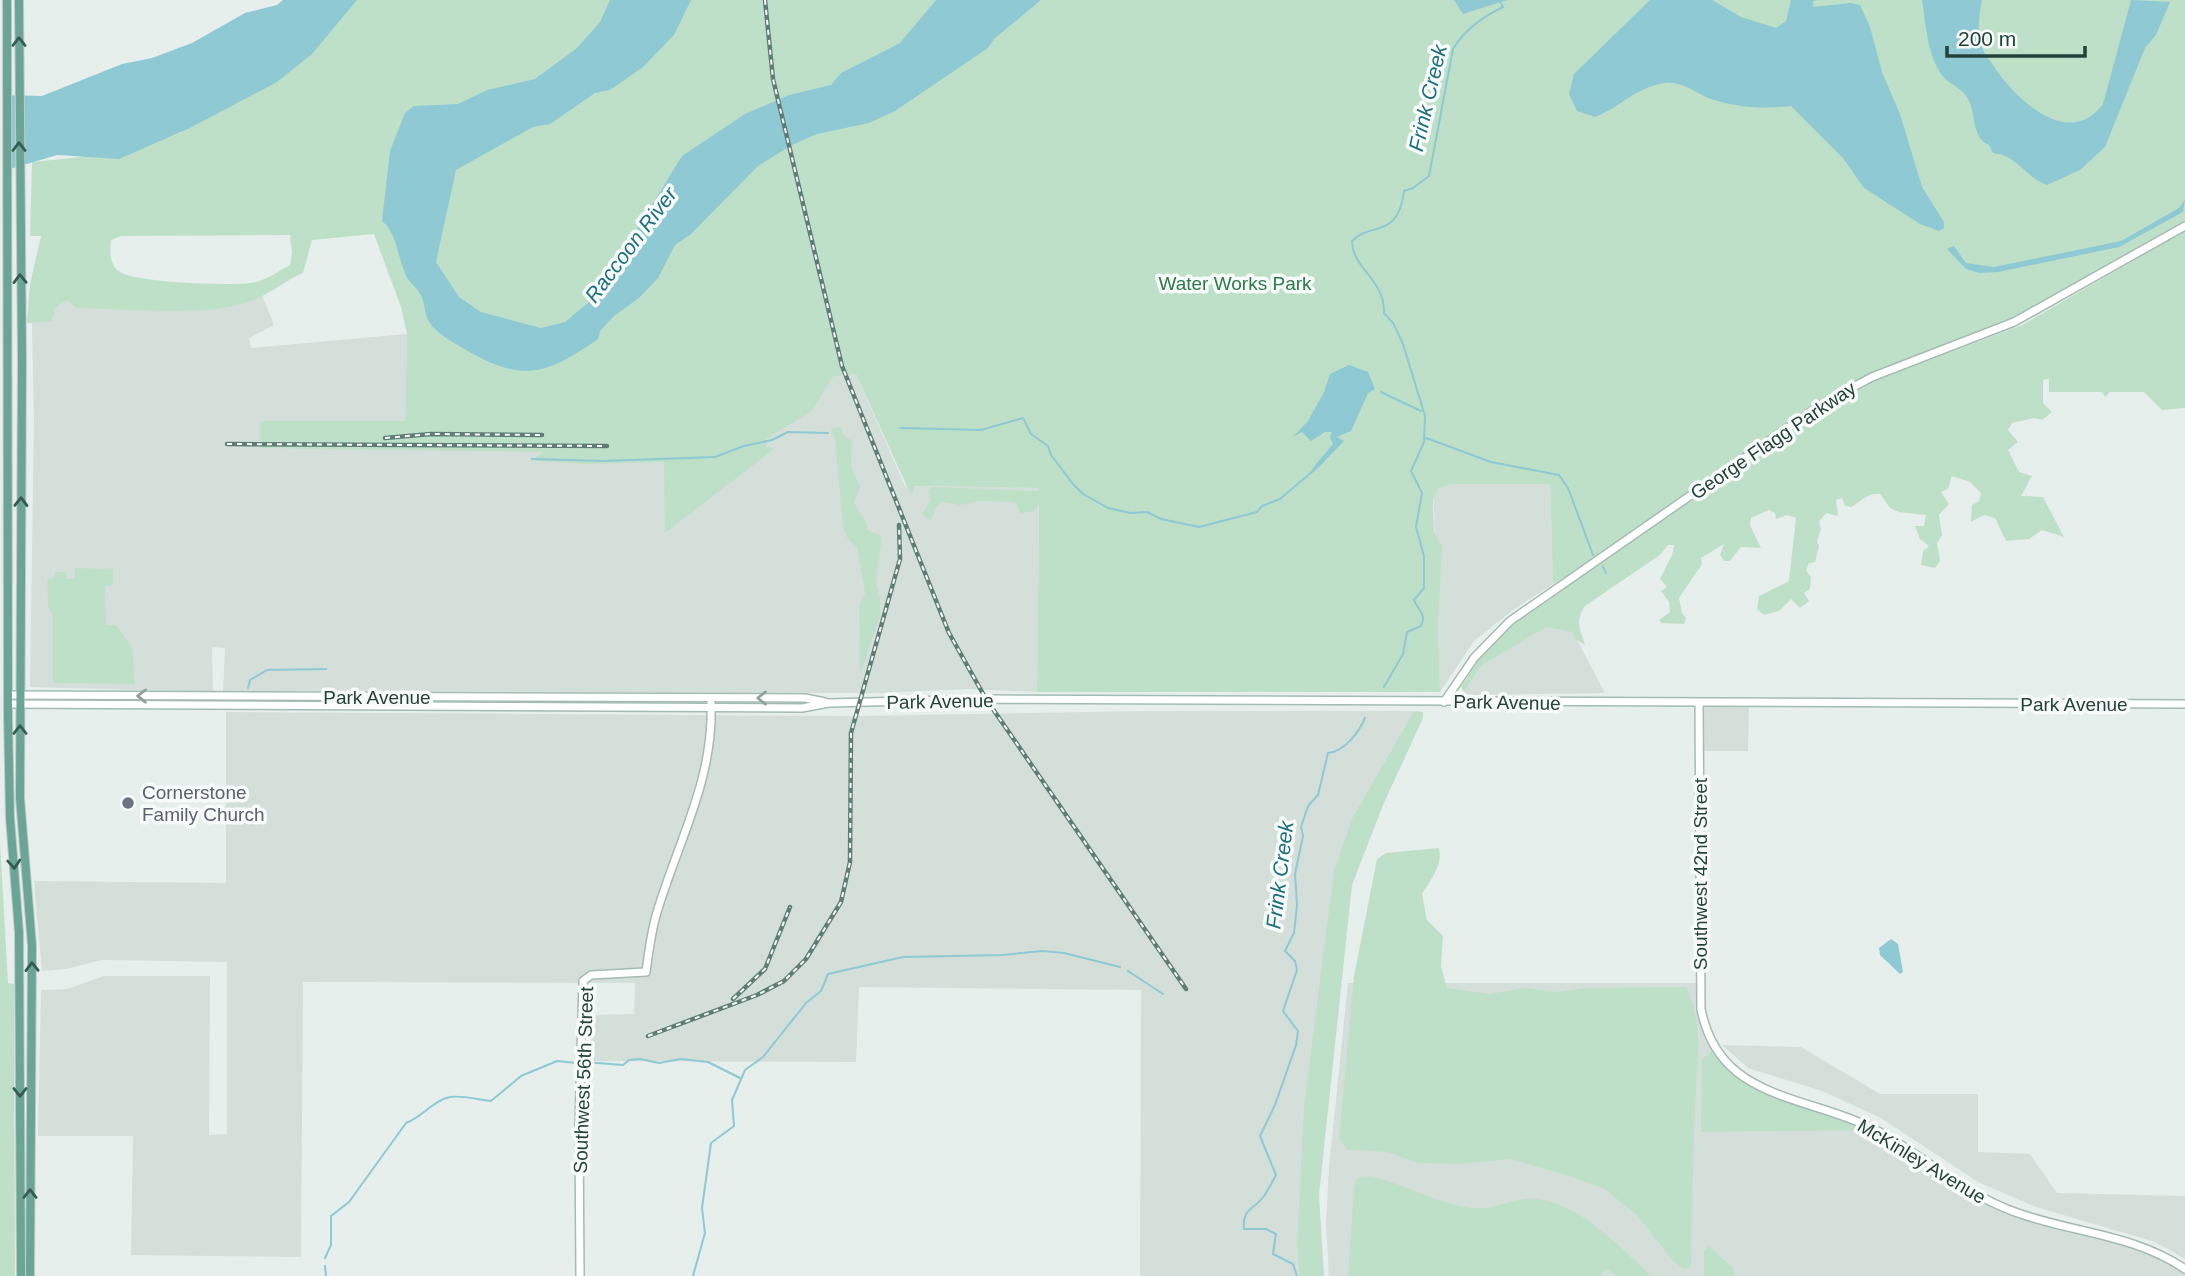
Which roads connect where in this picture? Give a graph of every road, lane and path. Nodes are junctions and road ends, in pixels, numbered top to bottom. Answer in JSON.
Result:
{"nodes":[{"id":1,"x":7,"y":0,"type":"edge"},
{"id":2,"x":19,"y":0,"type":"edge"},
{"id":3,"x":2185,"y":226,"type":"edge"},
{"id":4,"x":20,"y":699,"type":"junction"},
{"id":5,"x":8,"y":700,"type":"junction"},
{"id":6,"x":1444,"y":702,"type":"junction"},
{"id":7,"x":712,"y":703,"type":"junction"},
{"id":8,"x":1699,"y":703,"type":"junction"},
{"id":9,"x":2185,"y":704,"type":"edge"},
{"id":10,"x":1712,"y":1043,"type":"joint"},
{"id":11,"x":2185,"y":1269,"type":"edge"},
{"id":12,"x":21,"y":1276,"type":"edge"},
{"id":13,"x":30,"y":1276,"type":"edge"},
{"id":14,"x":580,"y":1276,"type":"edge"}],
"edges":[{"from":1,"to":5,"type":"main road"},
{"from":4,"to":2,"type":"main road","one_way":true},
{"from":3,"to":6,"type":"main road","name":"George Flagg Parkway"},
{"from":4,"to":5,"type":"main road","name":"Park Avenue"},
{"from":4,"to":7,"type":"main road","name":"Park Avenue"},
{"from":13,"to":4,"type":"main road","one_way":true},
{"from":5,"to":12,"type":"main road","one_way":true},
{"from":6,"to":7,"type":"main road","name":"Park Avenue"},
{"from":6,"to":8,"type":"main road","name":"Park Avenue"},
{"from":7,"to":14,"type":"main road","name":"Southwest 56th Street"},
{"from":8,"to":9,"type":"main road","name":"Park Avenue"},
{"from":8,"to":10,"type":"main road","name":"Southwest 42nd Street"},
{"from":10,"to":11,"type":"main road","name":"McKinley Avenue"}]}
